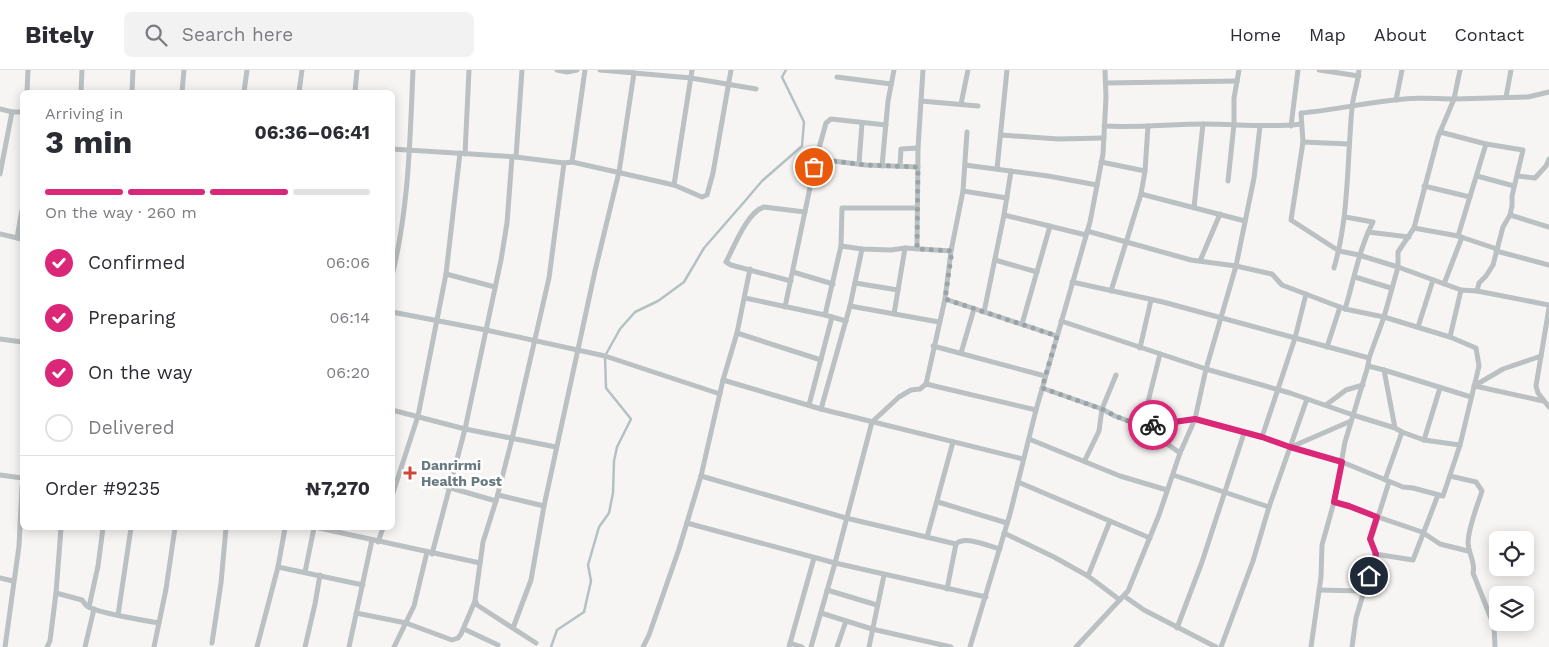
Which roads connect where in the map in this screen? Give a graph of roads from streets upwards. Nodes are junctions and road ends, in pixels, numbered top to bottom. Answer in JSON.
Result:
{"nodes":[{"id":1,"x":28,"y":70,"type":"edge"},
{"id":2,"x":82,"y":70,"type":"edge"},
{"id":3,"x":133,"y":70,"type":"edge"},
{"id":4,"x":184,"y":70,"type":"edge"},
{"id":5,"x":247,"y":70,"type":"edge"},
{"id":6,"x":302,"y":70,"type":"edge"},
{"id":7,"x":357,"y":70,"type":"edge"},
{"id":8,"x":413,"y":70,"type":"edge"},
{"id":9,"x":470,"y":70,"type":"edge"},
{"id":10,"x":522,"y":70,"type":"edge"},
{"id":11,"x":557,"y":70,"type":"edge"},
{"id":12,"x":577,"y":70,"type":"edge"},
{"id":13,"x":585,"y":70,"type":"edge"},
{"id":14,"x":600,"y":70,"type":"edge"},
{"id":15,"x":692,"y":70,"type":"edge"},
{"id":16,"x":731,"y":70,"type":"edge"},
{"id":17,"x":894,"y":70,"type":"edge"},
{"id":18,"x":923,"y":70,"type":"edge"},
{"id":19,"x":968,"y":70,"type":"edge"},
{"id":20,"x":1007,"y":70,"type":"edge"},
{"id":21,"x":1106,"y":70,"type":"edge"},
{"id":22,"x":1239,"y":70,"type":"edge"},
{"id":23,"x":1298,"y":70,"type":"edge"},
{"id":24,"x":1319,"y":70,"type":"edge"},
{"id":25,"x":1402,"y":70,"type":"edge"},
{"id":26,"x":1460,"y":70,"type":"edge"},
{"id":27,"x":1511,"y":70,"type":"edge"},
{"id":28,"x":634,"y":73,"type":"junction"},
{"id":29,"x":1359,"y":73,"type":"edge"},
{"id":30,"x":837,"y":77,"type":"dead end"},
{"id":31,"x":691,"y":78,"type":"junction"},
{"id":32,"x":1106,"y":82,"type":"junction"},
{"id":33,"x":1237,"y":82,"type":"junction"},
{"id":34,"x":729,"y":84,"type":"junction"},
{"id":35,"x":891,"y":84,"type":"junction"},
{"id":36,"x":756,"y":89,"type":"dead end"},
{"id":37,"x":27,"y":90,"type":"edge"},
{"id":38,"x":82,"y":90,"type":"edge"},
{"id":39,"x":132,"y":90,"type":"edge"},
{"id":40,"x":182,"y":90,"type":"edge"},
{"id":41,"x":244,"y":90,"type":"edge"},
{"id":42,"x":299,"y":90,"type":"edge"},
{"id":43,"x":355,"y":90,"type":"edge"},
{"id":44,"x":1549,"y":92,"type":"edge"},
{"id":45,"x":1506,"y":97,"type":"junction"},
{"id":46,"x":1454,"y":99,"type":"junction"},
{"id":47,"x":1396,"y":100,"type":"junction"},
{"id":48,"x":921,"y":101,"type":"junction"},
{"id":49,"x":962,"y":104,"type":"junction"},
{"id":50,"x":1353,"y":105,"type":"junction"},
{"id":51,"x":978,"y":106,"type":"dead end"},
{"id":52,"x":0,"y":108,"type":"edge"},
{"id":53,"x":12,"y":112,"type":"junction"},
{"id":54,"x":20,"y":112,"type":"edge"},
{"id":55,"x":862,"y":122,"type":"junction"},
{"id":56,"x":1203,"y":124,"type":"junction"},
{"id":57,"x":1234,"y":124,"type":"junction"},
{"id":58,"x":1301,"y":124,"type":"junction"},
{"id":59,"x":886,"y":125,"type":"junction"},
{"id":60,"x":1104,"y":126,"type":"junction"},
{"id":61,"x":1148,"y":126,"type":"junction"},
{"id":62,"x":1260,"y":126,"type":"junction"},
{"id":63,"x":1291,"y":126,"type":"junction"},
{"id":64,"x":968,"y":132,"type":"dead end"},
{"id":65,"x":1440,"y":132,"type":"junction"},
{"id":66,"x":1001,"y":136,"type":"junction"},
{"id":67,"x":1104,"y":138,"type":"junction"},
{"id":68,"x":1303,"y":142,"type":"junction"},
{"id":69,"x":1350,"y":144,"type":"junction"},
{"id":70,"x":1486,"y":144,"type":"junction"},
{"id":71,"x":918,"y":148,"type":"junction"},
{"id":72,"x":395,"y":149,"type":"edge"},
{"id":73,"x":410,"y":149,"type":"junction"},
{"id":74,"x":463,"y":154,"type":"junction"},
{"id":75,"x":514,"y":157,"type":"junction"},
{"id":76,"x":816,"y":159,"type":"junction"},
{"id":77,"x":1549,"y":159,"type":"edge"},
{"id":78,"x":572,"y":162,"type":"junction"},
{"id":79,"x":1101,"y":162,"type":"junction"},
{"id":80,"x":564,"y":163,"type":"junction"},
{"id":81,"x":859,"y":164,"type":"junction"},
{"id":82,"x":965,"y":165,"type":"junction"},
{"id":83,"x":882,"y":166,"type":"junction"},
{"id":84,"x":900,"y":166,"type":"junction"},
{"id":85,"x":918,"y":167,"type":"junction"},
{"id":86,"x":998,"y":170,"type":"junction"},
{"id":87,"x":1011,"y":171,"type":"junction"},
{"id":88,"x":1145,"y":171,"type":"junction"},
{"id":89,"x":619,"y":172,"type":"junction"},
{"id":90,"x":0,"y":174,"type":"edge"},
{"id":91,"x":1477,"y":176,"type":"junction"},
{"id":92,"x":1517,"y":176,"type":"junction"},
{"id":93,"x":1228,"y":181,"type":"dead end"},
{"id":94,"x":674,"y":185,"type":"junction"},
{"id":95,"x":1097,"y":185,"type":"junction"},
{"id":96,"x":1424,"y":186,"type":"junction"},
{"id":97,"x":1514,"y":186,"type":"junction"},
{"id":98,"x":963,"y":191,"type":"junction"},
{"id":99,"x":1141,"y":194,"type":"junction"},
{"id":100,"x":1007,"y":198,"type":"junction"},
{"id":101,"x":1470,"y":198,"type":"junction"},
{"id":102,"x":1194,"y":207,"type":"junction"},
{"id":103,"x":917,"y":208,"type":"junction"},
{"id":104,"x":805,"y":212,"type":"junction"},
{"id":105,"x":1220,"y":214,"type":"junction"},
{"id":106,"x":1510,"y":215,"type":"junction"},
{"id":107,"x":1004,"y":216,"type":"junction"},
{"id":108,"x":1345,"y":217,"type":"junction"},
{"id":109,"x":1245,"y":221,"type":"junction"},
{"id":110,"x":1050,"y":226,"type":"junction"},
{"id":111,"x":1549,"y":227,"type":"edge"},
{"id":112,"x":1414,"y":228,"type":"junction"},
{"id":113,"x":1368,"y":232,"type":"junction"},
{"id":114,"x":1087,"y":233,"type":"junction"},
{"id":115,"x":0,"y":234,"type":"edge"},
{"id":116,"x":1460,"y":236,"type":"junction"},
{"id":117,"x":1409,"y":237,"type":"junction"},
{"id":118,"x":20,"y":239,"type":"edge"},
{"id":119,"x":1127,"y":241,"type":"junction"},
{"id":120,"x":841,"y":246,"type":"junction"},
{"id":121,"x":905,"y":248,"type":"junction"},
{"id":122,"x":862,"y":249,"type":"junction"},
{"id":123,"x":917,"y":249,"type":"junction"},
{"id":124,"x":1496,"y":250,"type":"junction"},
{"id":125,"x":952,"y":251,"type":"junction"},
{"id":126,"x":1339,"y":251,"type":"junction"},
{"id":127,"x":1359,"y":254,"type":"junction"},
{"id":128,"x":995,"y":260,"type":"junction"},
{"id":129,"x":1200,"y":261,"type":"junction"},
{"id":130,"x":395,"y":264,"type":"edge"},
{"id":131,"x":1549,"y":265,"type":"edge"},
{"id":132,"x":1236,"y":266,"type":"junction"},
{"id":133,"x":1398,"y":267,"type":"junction"},
{"id":134,"x":1334,"y":268,"type":"dead end"},
{"id":135,"x":750,"y":269,"type":"junction"},
{"id":136,"x":792,"y":272,"type":"junction"},
{"id":137,"x":1036,"y":272,"type":"junction"},
{"id":138,"x":446,"y":274,"type":"junction"},
{"id":139,"x":1355,"y":278,"type":"junction"},
{"id":140,"x":1433,"y":280,"type":"junction"},
{"id":141,"x":791,"y":281,"type":"junction"},
{"id":142,"x":1072,"y":282,"type":"junction"},
{"id":143,"x":855,"y":283,"type":"junction"},
{"id":144,"x":832,"y":284,"type":"junction"},
{"id":145,"x":1444,"y":284,"type":"junction"},
{"id":146,"x":495,"y":287,"type":"junction"},
{"id":147,"x":1391,"y":288,"type":"junction"},
{"id":148,"x":898,"y":290,"type":"junction"},
{"id":149,"x":1461,"y":290,"type":"junction"},
{"id":150,"x":1111,"y":291,"type":"junction"},
{"id":151,"x":1477,"y":291,"type":"junction"},
{"id":152,"x":1306,"y":294,"type":"junction"},
{"id":153,"x":745,"y":298,"type":"junction"},
{"id":154,"x":945,"y":299,"type":"junction"},
{"id":155,"x":1152,"y":300,"type":"junction"},
{"id":156,"x":850,"y":306,"type":"junction"},
{"id":157,"x":1549,"y":306,"type":"edge"},
{"id":158,"x":785,"y":307,"type":"junction"},
{"id":159,"x":1343,"y":308,"type":"junction"},
{"id":160,"x":974,"y":309,"type":"junction"},
{"id":161,"x":984,"y":312,"type":"junction"},
{"id":162,"x":395,"y":313,"type":"edge"},
{"id":163,"x":894,"y":314,"type":"junction"},
{"id":164,"x":825,"y":315,"type":"junction"},
{"id":165,"x":832,"y":317,"type":"junction"},
{"id":166,"x":1384,"y":317,"type":"junction"},
{"id":167,"x":1221,"y":318,"type":"junction"},
{"id":168,"x":436,"y":320,"type":"junction"},
{"id":169,"x":846,"y":321,"type":"junction"},
{"id":170,"x":1061,"y":321,"type":"junction"},
{"id":171,"x":939,"y":322,"type":"junction"},
{"id":172,"x":1022,"y":324,"type":"junction"},
{"id":173,"x":1418,"y":327,"type":"junction"},
{"id":174,"x":486,"y":330,"type":"junction"},
{"id":175,"x":737,"y":333,"type":"junction"},
{"id":176,"x":1057,"y":336,"type":"junction"},
{"id":177,"x":1450,"y":336,"type":"junction"},
{"id":178,"x":1295,"y":338,"type":"junction"},
{"id":179,"x":0,"y":339,"type":"edge"},
{"id":180,"x":534,"y":341,"type":"junction"},
{"id":181,"x":20,"y":342,"type":"edge"},
{"id":182,"x":934,"y":346,"type":"junction"},
{"id":183,"x":1327,"y":346,"type":"junction"},
{"id":184,"x":1140,"y":348,"type":"junction"},
{"id":185,"x":577,"y":350,"type":"junction"},
{"id":186,"x":961,"y":353,"type":"junction"},
{"id":187,"x":1160,"y":354,"type":"junction"},
{"id":188,"x":1541,"y":356,"type":"junction"},
{"id":189,"x":1369,"y":358,"type":"junction"},
{"id":190,"x":821,"y":360,"type":"junction"},
{"id":191,"x":1368,"y":366,"type":"junction"},
{"id":192,"x":1206,"y":368,"type":"junction"},
{"id":193,"x":1384,"y":370,"type":"junction"},
{"id":194,"x":1116,"y":375,"type":"dead end"},
{"id":195,"x":1046,"y":376,"type":"junction"},
{"id":196,"x":723,"y":380,"type":"junction"},
{"id":197,"x":926,"y":384,"type":"junction"},
{"id":198,"x":1363,"y":385,"type":"junction"},
{"id":199,"x":1474,"y":386,"type":"junction"},
{"id":200,"x":1042,"y":388,"type":"junction"},
{"id":201,"x":1440,"y":388,"type":"junction"},
{"id":202,"x":1277,"y":389,"type":"junction"},
{"id":203,"x":720,"y":394,"type":"junction"},
{"id":204,"x":1471,"y":397,"type":"junction"},
{"id":205,"x":1307,"y":398,"type":"junction"},
{"id":206,"x":1543,"y":401,"type":"junction"},
{"id":207,"x":809,"y":405,"type":"junction"},
{"id":208,"x":1326,"y":405,"type":"junction"},
{"id":209,"x":1549,"y":407,"type":"edge"},
{"id":210,"x":821,"y":409,"type":"junction"},
{"id":211,"x":1102,"y":409,"type":"junction"},
{"id":212,"x":1036,"y":410,"type":"junction"},
{"id":213,"x":395,"y":411,"type":"edge"},
{"id":214,"x":418,"y":416,"type":"junction"},
{"id":215,"x":1352,"y":418,"type":"junction"},
{"id":216,"x":1195,"y":419,"type":"junction"},
{"id":217,"x":872,"y":422,"type":"junction"},
{"id":218,"x":1142,"y":426,"type":"junction"},
{"id":219,"x":1395,"y":428,"type":"junction"},
{"id":220,"x":465,"y":429,"type":"junction"},
{"id":221,"x":1402,"y":432,"type":"junction"},
{"id":222,"x":1244,"y":433,"type":"junction"},
{"id":223,"x":1262,"y":437,"type":"junction"},
{"id":224,"x":512,"y":439,"type":"junction"},
{"id":225,"x":1029,"y":439,"type":"junction"},
{"id":226,"x":1424,"y":440,"type":"junction"},
{"id":227,"x":953,"y":442,"type":"junction"},
{"id":228,"x":1460,"y":445,"type":"junction"},
{"id":229,"x":556,"y":447,"type":"junction"},
{"id":230,"x":1290,"y":447,"type":"junction"},
{"id":231,"x":1180,"y":453,"type":"junction"},
{"id":232,"x":1024,"y":459,"type":"junction"},
{"id":233,"x":1085,"y":460,"type":"junction"},
{"id":234,"x":1342,"y":462,"type":"junction"},
{"id":235,"x":0,"y":475,"type":"edge"},
{"id":236,"x":701,"y":476,"type":"junction"},
{"id":237,"x":1172,"y":476,"type":"junction"},
{"id":238,"x":1450,"y":476,"type":"junction"},
{"id":239,"x":20,"y":478,"type":"edge"},
{"id":240,"x":423,"y":480,"type":"dead end"},
{"id":241,"x":1387,"y":481,"type":"junction"},
{"id":242,"x":1018,"y":482,"type":"junction"},
{"id":243,"x":395,"y":487,"type":"edge"},
{"id":244,"x":449,"y":487,"type":"junction"},
{"id":245,"x":1167,"y":490,"type":"junction"},
{"id":246,"x":1224,"y":493,"type":"junction"},
{"id":247,"x":1438,"y":494,"type":"junction"},
{"id":248,"x":497,"y":498,"type":"junction"},
{"id":249,"x":938,"y":502,"type":"junction"},
{"id":250,"x":1334,"y":502,"type":"junction"},
{"id":251,"x":544,"y":506,"type":"junction"},
{"id":252,"x":1269,"y":507,"type":"junction"},
{"id":253,"x":1377,"y":517,"type":"junction"},
{"id":254,"x":846,"y":518,"type":"junction"},
{"id":255,"x":1110,"y":521,"type":"junction"},
{"id":256,"x":687,"y":523,"type":"junction"},
{"id":257,"x":1007,"y":523,"type":"junction"},
{"id":258,"x":20,"y":526,"type":"edge"},
{"id":259,"x":61,"y":530,"type":"edge"},
{"id":260,"x":103,"y":530,"type":"edge"},
{"id":261,"x":131,"y":530,"type":"edge"},
{"id":262,"x":175,"y":530,"type":"edge"},
{"id":263,"x":226,"y":530,"type":"edge"},
{"id":264,"x":285,"y":530,"type":"edge"},
{"id":265,"x":314,"y":530,"type":"edge"},
{"id":266,"x":339,"y":530,"type":"edge"},
{"id":267,"x":382,"y":530,"type":"edge"},
{"id":268,"x":1422,"y":532,"type":"junction"},
{"id":269,"x":1004,"y":533,"type":"junction"},
{"id":270,"x":927,"y":537,"type":"junction"},
{"id":271,"x":1150,"y":538,"type":"junction"},
{"id":272,"x":375,"y":541,"type":"junction"},
{"id":273,"x":956,"y":544,"type":"junction"},
{"id":274,"x":1000,"y":549,"type":"junction"},
{"id":275,"x":1468,"y":551,"type":"junction"},
{"id":276,"x":429,"y":553,"type":"junction"},
{"id":277,"x":1376,"y":554,"type":"junction"},
{"id":278,"x":814,"y":558,"type":"junction"},
{"id":279,"x":480,"y":563,"type":"junction"},
{"id":280,"x":835,"y":563,"type":"junction"},
{"id":281,"x":278,"y":567,"type":"junction"},
{"id":282,"x":305,"y":572,"type":"junction"},
{"id":283,"x":320,"y":575,"type":"junction"},
{"id":284,"x":884,"y":575,"type":"junction"},
{"id":285,"x":1088,"y":576,"type":"junction"},
{"id":286,"x":0,"y":578,"type":"edge"},
{"id":287,"x":14,"y":581,"type":"junction"},
{"id":288,"x":363,"y":585,"type":"junction"},
{"id":289,"x":947,"y":589,"type":"junction"},
{"id":290,"x":827,"y":590,"type":"junction"},
{"id":291,"x":1319,"y":590,"type":"junction"},
{"id":292,"x":1364,"y":591,"type":"junction"},
{"id":293,"x":56,"y":593,"type":"junction"},
{"id":294,"x":1124,"y":596,"type":"junction"},
{"id":295,"x":986,"y":597,"type":"junction"},
{"id":296,"x":475,"y":600,"type":"junction"},
{"id":297,"x":1120,"y":600,"type":"junction"},
{"id":298,"x":877,"y":605,"type":"junction"},
{"id":299,"x":91,"y":608,"type":"junction"},
{"id":300,"x":356,"y":613,"type":"junction"},
{"id":301,"x":821,"y":613,"type":"junction"},
{"id":302,"x":118,"y":615,"type":"junction"},
{"id":303,"x":846,"y":621,"type":"junction"},
{"id":304,"x":159,"y":623,"type":"junction"},
{"id":305,"x":406,"y":623,"type":"junction"},
{"id":306,"x":512,"y":628,"type":"junction"},
{"id":307,"x":1177,"y":628,"type":"junction"},
{"id":308,"x":464,"y":629,"type":"junction"},
{"id":309,"x":872,"y":629,"type":"junction"},
{"id":310,"x":212,"y":643,"type":"dead end"},
{"id":311,"x":536,"y":643,"type":"dead end"},
{"id":312,"x":498,"y":645,"type":"dead end"},
{"id":313,"x":789,"y":645,"type":"edge"},
{"id":314,"x":5,"y":647,"type":"edge"},
{"id":315,"x":47,"y":647,"type":"edge"},
{"id":316,"x":84,"y":647,"type":"edge"},
{"id":317,"x":154,"y":647,"type":"edge"},
{"id":318,"x":257,"y":647,"type":"edge"},
{"id":319,"x":305,"y":647,"type":"edge"},
{"id":320,"x":349,"y":647,"type":"edge"},
{"id":321,"x":394,"y":647,"type":"edge"},
{"id":322,"x":642,"y":647,"type":"edge"},
{"id":323,"x":802,"y":647,"type":"edge"},
{"id":324,"x":811,"y":647,"type":"edge"},
{"id":325,"x":838,"y":647,"type":"edge"},
{"id":326,"x":868,"y":647,"type":"edge"},
{"id":327,"x":951,"y":647,"type":"edge"},
{"id":328,"x":970,"y":647,"type":"edge"},
{"id":329,"x":1076,"y":647,"type":"edge"},
{"id":330,"x":1216,"y":647,"type":"edge"},
{"id":331,"x":1221,"y":647,"type":"edge"},
{"id":332,"x":1311,"y":647,"type":"edge"},
{"id":333,"x":1352,"y":647,"type":"edge"},
{"id":334,"x":1495,"y":647,"type":"edge"}],
"edges":[{"from":1,"to":37,"type":"street"},
{"from":2,"to":38,"type":"street"},
{"from":3,"to":39,"type":"street"},
{"from":4,"to":40,"type":"street"},
{"from":5,"to":41,"type":"street"},
{"from":6,"to":42,"type":"street"},
{"from":7,"to":43,"type":"street"},
{"from":8,"to":73,"type":"street"},
{"from":9,"to":74,"type":"street"},
{"from":10,"to":75,"type":"street"},
{"from":11,"to":12,"type":"street"},
{"from":13,"to":78,"type":"street"},
{"from":14,"to":28,"type":"street"},
{"from":15,"to":31,"type":"street"},
{"from":16,"to":34,"type":"street"},
{"from":17,"to":35,"type":"street"},
{"from":18,"to":48,"type":"street"},
{"from":19,"to":49,"type":"street"},
{"from":20,"to":66,"type":"street"},
{"from":21,"to":32,"type":"street"},
{"from":22,"to":33,"type":"street"},
{"from":23,"to":63,"type":"street"},
{"from":24,"to":29,"type":"street"},
{"from":25,"to":47,"type":"street"},
{"from":26,"to":46,"type":"street"},
{"from":27,"to":45,"type":"street"},
{"from":28,"to":31,"type":"street"},
{"from":28,"to":89,"type":"street"},
{"from":29,"to":50,"type":"street"},
{"from":30,"to":35,"type":"street"},
{"from":31,"to":34,"type":"street"},
{"from":31,"to":94,"type":"street"},
{"from":32,"to":33,"type":"street"},
{"from":32,"to":60,"type":"street"},
{"from":33,"to":57,"type":"street"},
{"from":34,"to":36,"type":"street"},
{"from":34,"to":94,"type":"street"},
{"from":35,"to":59,"type":"street"},
{"from":44,"to":45,"type":"street"},
{"from":45,"to":46,"type":"street"},
{"from":46,"to":47,"type":"street"},
{"from":46,"to":65,"type":"street"},
{"from":47,"to":50,"type":"street"},
{"from":48,"to":49,"type":"street"},
{"from":48,"to":71,"type":"street"},
{"from":49,"to":51,"type":"street"},
{"from":50,"to":58,"type":"street"},
{"from":50,"to":69,"type":"street"},
{"from":52,"to":53,"type":"street"},
{"from":53,"to":54,"type":"street"},
{"from":53,"to":90,"type":"street"},
{"from":55,"to":59,"type":"street"},
{"from":55,"to":76,"type":"street"},
{"from":55,"to":81,"type":"street"},
{"from":56,"to":57,"type":"street"},
{"from":56,"to":61,"type":"street"},
{"from":56,"to":102,"type":"street"},
{"from":57,"to":62,"type":"street"},
{"from":57,"to":93,"type":"street"},
{"from":58,"to":63,"type":"street"},
{"from":58,"to":68,"type":"street"},
{"from":59,"to":83,"type":"street"},
{"from":60,"to":61,"type":"street"},
{"from":60,"to":67,"type":"street"},
{"from":61,"to":88,"type":"street"},
{"from":62,"to":63,"type":"street"},
{"from":62,"to":109,"type":"street"},
{"from":64,"to":82,"type":"street"},
{"from":65,"to":70,"type":"street"},
{"from":65,"to":96,"type":"street"},
{"from":66,"to":67,"type":"street"},
{"from":66,"to":86,"type":"street"},
{"from":67,"to":79,"type":"street"},
{"from":68,"to":69,"type":"street"},
{"from":68,"to":126,"type":"street"},
{"from":69,"to":108,"type":"street"},
{"from":70,"to":91,"type":"street"},
{"from":70,"to":92,"type":"street"},
{"from":71,"to":84,"type":"street"},
{"from":71,"to":85,"type":"street"},
{"from":72,"to":73,"type":"street"},
{"from":73,"to":74,"type":"street"},
{"from":73,"to":130,"type":"street"},
{"from":74,"to":75,"type":"street"},
{"from":74,"to":138,"type":"street"},
{"from":75,"to":80,"type":"street"},
{"from":75,"to":146,"type":"street"},
{"from":76,"to":81,"type":"street"},
{"from":76,"to":104,"type":"street"},
{"from":77,"to":92,"type":"street"},
{"from":78,"to":80,"type":"street"},
{"from":78,"to":89,"type":"street"},
{"from":79,"to":88,"type":"street"},
{"from":79,"to":95,"type":"street"},
{"from":80,"to":180,"type":"street"},
{"from":81,"to":83,"type":"street"},
{"from":82,"to":86,"type":"street"},
{"from":82,"to":98,"type":"street"},
{"from":83,"to":84,"type":"street"},
{"from":84,"to":85,"type":"street"},
{"from":85,"to":103,"type":"street"},
{"from":86,"to":87,"type":"street"},
{"from":87,"to":95,"type":"street"},
{"from":87,"to":100,"type":"street"},
{"from":88,"to":99,"type":"street"},
{"from":89,"to":94,"type":"street"},
{"from":89,"to":185,"type":"street"},
{"from":91,"to":97,"type":"street"},
{"from":91,"to":101,"type":"street"},
{"from":92,"to":97,"type":"street"},
{"from":95,"to":114,"type":"street"},
{"from":96,"to":101,"type":"street"},
{"from":96,"to":112,"type":"street"},
{"from":97,"to":106,"type":"street"},
{"from":98,"to":100,"type":"street"},
{"from":98,"to":125,"type":"street"},
{"from":99,"to":102,"type":"street"},
{"from":99,"to":119,"type":"street"},
{"from":100,"to":107,"type":"street"},
{"from":101,"to":116,"type":"street"},
{"from":102,"to":105,"type":"street"},
{"from":103,"to":120,"type":"street"},
{"from":103,"to":123,"type":"street"},
{"from":104,"to":135,"type":"street"},
{"from":104,"to":136,"type":"street"},
{"from":105,"to":109,"type":"street"},
{"from":105,"to":129,"type":"street"},
{"from":106,"to":111,"type":"street"},
{"from":106,"to":124,"type":"street"},
{"from":107,"to":110,"type":"street"},
{"from":107,"to":128,"type":"street"},
{"from":108,"to":113,"type":"street"},
{"from":108,"to":126,"type":"street"},
{"from":109,"to":132,"type":"street"},
{"from":110,"to":114,"type":"street"},
{"from":110,"to":137,"type":"street"},
{"from":112,"to":116,"type":"street"},
{"from":112,"to":117,"type":"street"},
{"from":113,"to":117,"type":"street"},
{"from":113,"to":127,"type":"street"},
{"from":114,"to":119,"type":"street"},
{"from":114,"to":142,"type":"street"},
{"from":115,"to":118,"type":"street"},
{"from":116,"to":124,"type":"street"},
{"from":116,"to":145,"type":"street"},
{"from":117,"to":133,"type":"street"},
{"from":119,"to":129,"type":"street"},
{"from":119,"to":150,"type":"street"},
{"from":120,"to":122,"type":"street"},
{"from":120,"to":144,"type":"street"},
{"from":121,"to":122,"type":"street"},
{"from":121,"to":123,"type":"street"},
{"from":121,"to":148,"type":"street"},
{"from":122,"to":143,"type":"street"},
{"from":123,"to":125,"type":"street"},
{"from":124,"to":131,"type":"street"},
{"from":124,"to":151,"type":"street"},
{"from":125,"to":154,"type":"street"},
{"from":126,"to":127,"type":"street"},
{"from":126,"to":134,"type":"street"},
{"from":127,"to":133,"type":"street"},
{"from":127,"to":139,"type":"street"},
{"from":128,"to":137,"type":"street"},
{"from":128,"to":161,"type":"street"},
{"from":129,"to":132,"type":"street"},
{"from":132,"to":152,"type":"street"},
{"from":132,"to":167,"type":"street"},
{"from":133,"to":140,"type":"street"},
{"from":133,"to":147,"type":"street"},
{"from":135,"to":141,"type":"street"},
{"from":135,"to":153,"type":"street"},
{"from":136,"to":141,"type":"street"},
{"from":136,"to":144,"type":"street"},
{"from":137,"to":172,"type":"street"},
{"from":138,"to":146,"type":"street"},
{"from":138,"to":168,"type":"street"},
{"from":139,"to":147,"type":"street"},
{"from":139,"to":159,"type":"street"},
{"from":140,"to":145,"type":"street"},
{"from":140,"to":173,"type":"street"},
{"from":141,"to":158,"type":"street"},
{"from":142,"to":150,"type":"street"},
{"from":142,"to":170,"type":"street"},
{"from":143,"to":148,"type":"street"},
{"from":143,"to":156,"type":"street"},
{"from":144,"to":164,"type":"street"},
{"from":145,"to":149,"type":"street"},
{"from":146,"to":174,"type":"street"},
{"from":147,"to":166,"type":"street"},
{"from":148,"to":163,"type":"street"},
{"from":149,"to":151,"type":"street"},
{"from":149,"to":177,"type":"street"},
{"from":150,"to":155,"type":"street"},
{"from":151,"to":157,"type":"street"},
{"from":152,"to":159,"type":"street"},
{"from":152,"to":178,"type":"street"},
{"from":153,"to":158,"type":"street"},
{"from":153,"to":175,"type":"street"},
{"from":154,"to":160,"type":"street"},
{"from":154,"to":171,"type":"street"},
{"from":155,"to":167,"type":"street"},
{"from":155,"to":184,"type":"street"},
{"from":156,"to":163,"type":"street"},
{"from":156,"to":169,"type":"street"},
{"from":157,"to":188,"type":"street"},
{"from":158,"to":164,"type":"street"},
{"from":159,"to":166,"type":"street"},
{"from":159,"to":183,"type":"street"},
{"from":160,"to":161,"type":"street"},
{"from":160,"to":186,"type":"street"},
{"from":161,"to":172,"type":"street"},
{"from":162,"to":168,"type":"street"},
{"from":163,"to":171,"type":"street"},
{"from":164,"to":165,"type":"street"},
{"from":165,"to":169,"type":"street"},
{"from":165,"to":190,"type":"street"},
{"from":166,"to":173,"type":"street"},
{"from":166,"to":189,"type":"street"},
{"from":167,"to":178,"type":"street"},
{"from":167,"to":192,"type":"street"},
{"from":168,"to":174,"type":"street"},
{"from":168,"to":214,"type":"street"},
{"from":169,"to":210,"type":"street"},
{"from":170,"to":176,"type":"street"},
{"from":170,"to":184,"type":"street"},
{"from":171,"to":182,"type":"street"},
{"from":172,"to":176,"type":"street"},
{"from":173,"to":177,"type":"street"},
{"from":174,"to":180,"type":"street"},
{"from":174,"to":220,"type":"street"},
{"from":175,"to":190,"type":"street"},
{"from":175,"to":196,"type":"street"},
{"from":176,"to":195,"type":"street"},
{"from":177,"to":199,"type":"street"},
{"from":178,"to":183,"type":"street"},
{"from":178,"to":202,"type":"street"},
{"from":179,"to":181,"type":"street"},
{"from":180,"to":185,"type":"street"},
{"from":180,"to":224,"type":"street"},
{"from":182,"to":186,"type":"street"},
{"from":182,"to":197,"type":"street"},
{"from":183,"to":189,"type":"street"},
{"from":184,"to":187,"type":"street"},
{"from":185,"to":203,"type":"street"},
{"from":185,"to":229,"type":"street"},
{"from":186,"to":195,"type":"street"},
{"from":187,"to":192,"type":"street"},
{"from":187,"to":218,"type":"street"},
{"from":188,"to":199,"type":"street"},
{"from":188,"to":206,"type":"street"},
{"from":189,"to":191,"type":"street"},
{"from":190,"to":207,"type":"street"},
{"from":191,"to":193,"type":"street"},
{"from":191,"to":198,"type":"street"},
{"from":192,"to":202,"type":"street"},
{"from":192,"to":216,"type":"street"},
{"from":193,"to":201,"type":"street"},
{"from":193,"to":219,"type":"street"},
{"from":194,"to":211,"type":"street"},
{"from":195,"to":200,"type":"street"},
{"from":196,"to":203,"type":"street"},
{"from":196,"to":207,"type":"street"},
{"from":197,"to":212,"type":"street"},
{"from":197,"to":217,"type":"street"},
{"from":198,"to":208,"type":"street"},
{"from":198,"to":215,"type":"street"},
{"from":199,"to":204,"type":"street"},
{"from":199,"to":206,"type":"street"},
{"from":200,"to":211,"type":"street"},
{"from":200,"to":212,"type":"street"},
{"from":201,"to":204,"type":"street"},
{"from":201,"to":226,"type":"street"},
{"from":202,"to":205,"type":"street"},
{"from":202,"to":223,"type":"street"},
{"from":203,"to":236,"type":"street"},
{"from":204,"to":228,"type":"street"},
{"from":205,"to":208,"type":"street"},
{"from":205,"to":230,"type":"street"},
{"from":206,"to":209,"type":"street"},
{"from":207,"to":210,"type":"street"},
{"from":208,"to":215,"type":"street"},
{"from":210,"to":217,"type":"street"},
{"from":211,"to":218,"type":"street"},
{"from":211,"to":233,"type":"street"},
{"from":212,"to":225,"type":"street"},
{"from":213,"to":214,"type":"street"},
{"from":214,"to":220,"type":"street"},
{"from":214,"to":243,"type":"street"},
{"from":215,"to":219,"type":"street"},
{"from":215,"to":230,"type":"street"},
{"from":215,"to":234,"type":"street"},
{"from":216,"to":218,"type":"street"},
{"from":216,"to":222,"type":"street"},
{"from":216,"to":231,"type":"street"},
{"from":217,"to":227,"type":"street"},
{"from":217,"to":254,"type":"street"},
{"from":218,"to":231,"type":"street"},
{"from":219,"to":221,"type":"street"},
{"from":220,"to":224,"type":"street"},
{"from":220,"to":244,"type":"street"},
{"from":221,"to":226,"type":"street"},
{"from":221,"to":241,"type":"street"},
{"from":222,"to":223,"type":"street"},
{"from":222,"to":246,"type":"street"},
{"from":223,"to":230,"type":"street"},
{"from":224,"to":229,"type":"street"},
{"from":224,"to":248,"type":"street"},
{"from":225,"to":232,"type":"street"},
{"from":225,"to":233,"type":"street"},
{"from":226,"to":228,"type":"street"},
{"from":227,"to":232,"type":"street"},
{"from":227,"to":249,"type":"street"},
{"from":228,"to":238,"type":"street"},
{"from":229,"to":251,"type":"street"},
{"from":230,"to":234,"type":"street"},
{"from":230,"to":252,"type":"street"},
{"from":231,"to":237,"type":"street"},
{"from":232,"to":242,"type":"street"},
{"from":233,"to":245,"type":"street"},
{"from":234,"to":241,"type":"street"},
{"from":234,"to":250,"type":"street"},
{"from":235,"to":239,"type":"street"},
{"from":236,"to":254,"type":"street"},
{"from":236,"to":256,"type":"street"},
{"from":237,"to":245,"type":"street"},
{"from":237,"to":246,"type":"street"},
{"from":238,"to":247,"type":"street"},
{"from":238,"to":275,"type":"street"},
{"from":240,"to":244,"type":"street"},
{"from":241,"to":247,"type":"street"},
{"from":241,"to":253,"type":"street"},
{"from":242,"to":255,"type":"street"},
{"from":242,"to":257,"type":"street"},
{"from":244,"to":248,"type":"street"},
{"from":244,"to":276,"type":"street"},
{"from":245,"to":271,"type":"street"},
{"from":246,"to":252,"type":"street"},
{"from":246,"to":307,"type":"street"},
{"from":247,"to":268,"type":"street"},
{"from":248,"to":251,"type":"street"},
{"from":248,"to":279,"type":"street"},
{"from":249,"to":257,"type":"street"},
{"from":249,"to":270,"type":"street"},
{"from":250,"to":253,"type":"street"},
{"from":250,"to":291,"type":"street"},
{"from":251,"to":306,"type":"street"},
{"from":252,"to":331,"type":"street"},
{"from":253,"to":268,"type":"street"},
{"from":253,"to":277,"type":"street"},
{"from":254,"to":270,"type":"street"},
{"from":254,"to":280,"type":"street"},
{"from":255,"to":271,"type":"street"},
{"from":255,"to":285,"type":"street"},
{"from":256,"to":278,"type":"street"},
{"from":256,"to":322,"type":"street"},
{"from":257,"to":269,"type":"street"},
{"from":258,"to":287,"type":"street"},
{"from":259,"to":293,"type":"street"},
{"from":260,"to":299,"type":"street"},
{"from":261,"to":302,"type":"street"},
{"from":262,"to":304,"type":"street"},
{"from":263,"to":310,"type":"street"},
{"from":264,"to":281,"type":"street"},
{"from":265,"to":282,"type":"street"},
{"from":266,"to":272,"type":"street"},
{"from":267,"to":272,"type":"street"},
{"from":268,"to":275,"type":"street"},
{"from":268,"to":277,"type":"street"},
{"from":269,"to":274,"type":"street"},
{"from":269,"to":285,"type":"street"},
{"from":270,"to":273,"type":"street"},
{"from":271,"to":294,"type":"street"},
{"from":272,"to":276,"type":"street"},
{"from":272,"to":288,"type":"street"},
{"from":273,"to":274,"type":"street"},
{"from":273,"to":289,"type":"street"},
{"from":274,"to":295,"type":"street"},
{"from":275,"to":334,"type":"street"},
{"from":276,"to":279,"type":"street"},
{"from":276,"to":305,"type":"street"},
{"from":277,"to":292,"type":"street"},
{"from":278,"to":280,"type":"street"},
{"from":278,"to":313,"type":"street"},
{"from":279,"to":296,"type":"street"},
{"from":280,"to":284,"type":"street"},
{"from":280,"to":290,"type":"street"},
{"from":281,"to":282,"type":"street"},
{"from":281,"to":318,"type":"street"},
{"from":282,"to":283,"type":"street"},
{"from":283,"to":288,"type":"street"},
{"from":283,"to":319,"type":"street"},
{"from":284,"to":289,"type":"street"},
{"from":284,"to":298,"type":"street"},
{"from":285,"to":297,"type":"street"},
{"from":286,"to":287,"type":"street"},
{"from":287,"to":314,"type":"street"},
{"from":288,"to":300,"type":"street"},
{"from":289,"to":295,"type":"street"},
{"from":290,"to":298,"type":"street"},
{"from":290,"to":301,"type":"street"},
{"from":291,"to":292,"type":"street"},
{"from":291,"to":332,"type":"street"},
{"from":292,"to":333,"type":"street"},
{"from":293,"to":299,"type":"street"},
{"from":293,"to":315,"type":"street"},
{"from":294,"to":297,"type":"street"},
{"from":294,"to":307,"type":"street"},
{"from":295,"to":328,"type":"street"},
{"from":296,"to":306,"type":"street"},
{"from":296,"to":308,"type":"street"},
{"from":297,"to":329,"type":"street"},
{"from":298,"to":309,"type":"street"},
{"from":299,"to":302,"type":"street"},
{"from":299,"to":316,"type":"street"},
{"from":300,"to":305,"type":"street"},
{"from":300,"to":320,"type":"street"},
{"from":301,"to":303,"type":"street"},
{"from":301,"to":324,"type":"street"},
{"from":302,"to":304,"type":"street"},
{"from":303,"to":309,"type":"street"},
{"from":303,"to":325,"type":"street"},
{"from":304,"to":317,"type":"street"},
{"from":305,"to":308,"type":"street"},
{"from":305,"to":321,"type":"street"},
{"from":306,"to":311,"type":"street"},
{"from":307,"to":330,"type":"street"},
{"from":308,"to":312,"type":"street"},
{"from":309,"to":326,"type":"street"},
{"from":309,"to":327,"type":"street"},
{"from":313,"to":323,"type":"street"}]}
